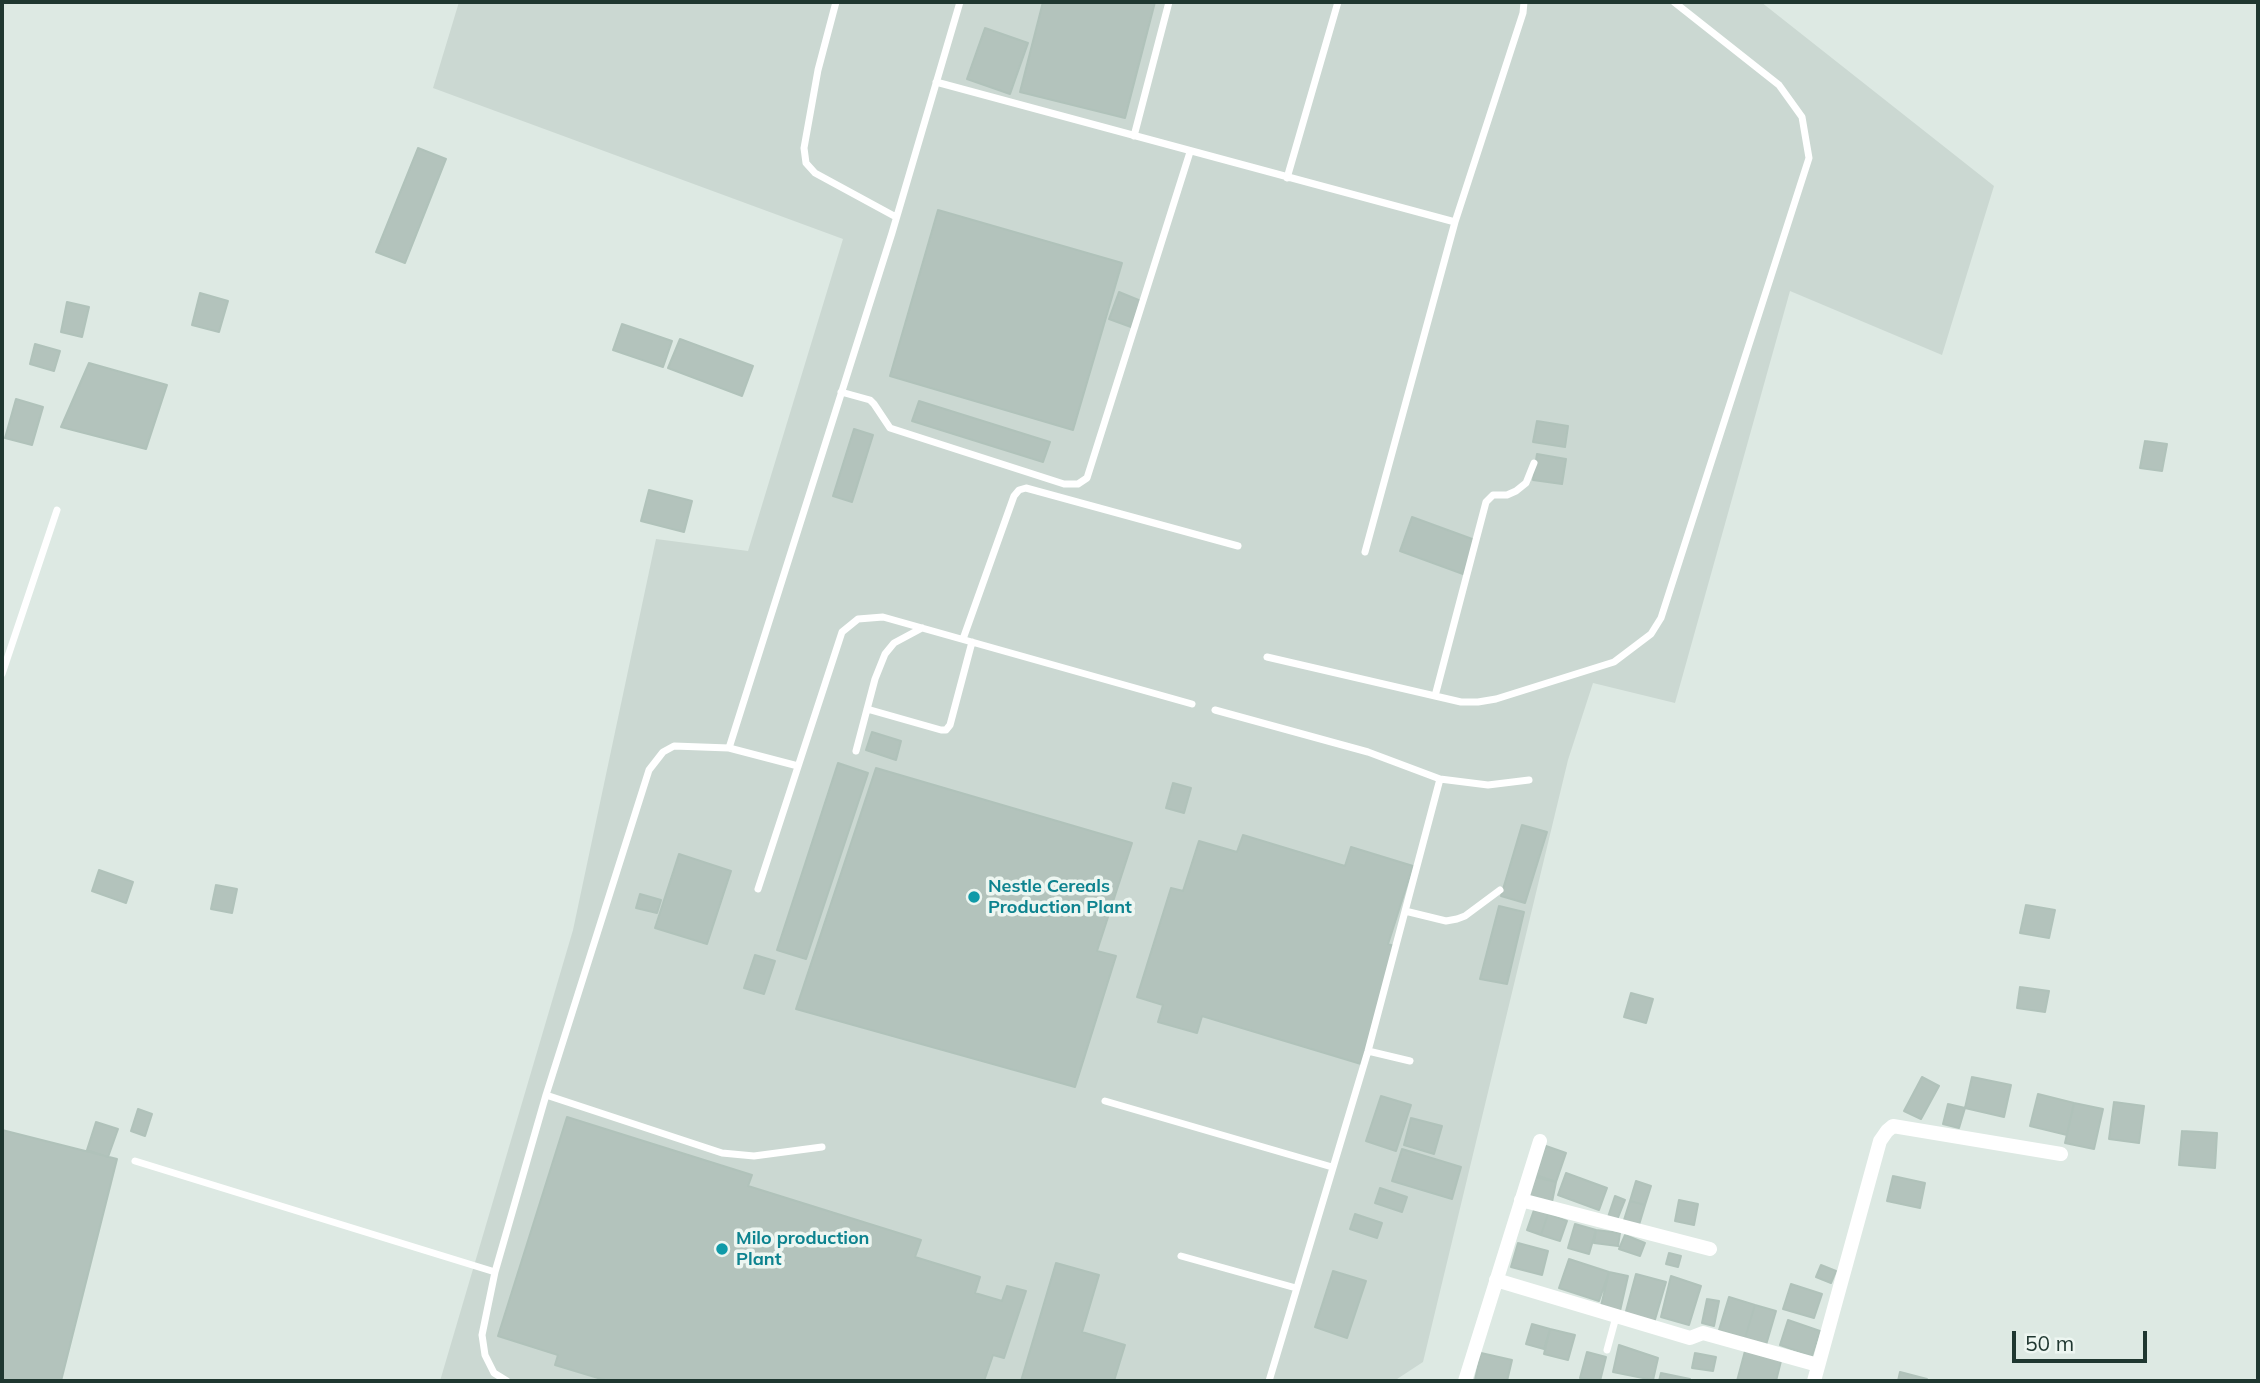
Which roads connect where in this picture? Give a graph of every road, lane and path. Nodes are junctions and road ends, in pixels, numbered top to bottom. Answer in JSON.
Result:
{"nodes":[{"id":1,"x":836,"y":2,"type":"edge"},
{"id":2,"x":960,"y":2,"type":"edge"},
{"id":3,"x":1169,"y":2,"type":"edge"},
{"id":4,"x":1338,"y":2,"type":"edge"},
{"id":5,"x":1524,"y":2,"type":"edge"},
{"id":6,"x":1674,"y":2,"type":"edge"},
{"id":7,"x":936,"y":82,"type":"junction"},
{"id":8,"x":1134,"y":136,"type":"junction"},
{"id":9,"x":1190,"y":152,"type":"junction"},
{"id":10,"x":1287,"y":178,"type":"junction"},
{"id":11,"x":896,"y":217,"type":"junction"},
{"id":12,"x":1455,"y":222,"type":"junction"},
{"id":13,"x":841,"y":392,"type":"junction"},
{"id":14,"x":1534,"y":463,"type":"dead end"},
{"id":15,"x":57,"y":510,"type":"dead end"},
{"id":16,"x":1238,"y":546,"type":"dead end"},
{"id":17,"x":1365,"y":552,"type":"dead end"},
{"id":18,"x":922,"y":628,"type":"junction"},
{"id":19,"x":963,"y":639,"type":"junction"},
{"id":20,"x":972,"y":642,"type":"junction"},
{"id":21,"x":1268,"y":657,"type":"dead end"},
{"id":22,"x":2,"y":674,"type":"edge"},
{"id":23,"x":1436,"y":696,"type":"junction"},
{"id":24,"x":1192,"y":704,"type":"dead end"},
{"id":25,"x":867,"y":709,"type":"junction"},
{"id":26,"x":1215,"y":710,"type":"dead end"},
{"id":27,"x":729,"y":747,"type":"junction"},
{"id":28,"x":856,"y":751,"type":"dead end"},
{"id":29,"x":797,"y":766,"type":"junction"},
{"id":30,"x":1440,"y":779,"type":"junction"},
{"id":31,"x":1529,"y":780,"type":"dead end"},
{"id":32,"x":758,"y":889,"type":"dead end"},
{"id":33,"x":1500,"y":890,"type":"dead end"},
{"id":34,"x":1405,"y":911,"type":"junction"},
{"id":35,"x":1368,"y":1051,"type":"junction"},
{"id":36,"x":1410,"y":1061,"type":"dead end"},
{"id":37,"x":546,"y":1095,"type":"junction"},
{"id":38,"x":1105,"y":1101,"type":"dead end"},
{"id":39,"x":1540,"y":1141,"type":"dead end"},
{"id":40,"x":822,"y":1147,"type":"dead end"},
{"id":41,"x":2061,"y":1154,"type":"dead end"},
{"id":42,"x":135,"y":1161,"type":"dead end"},
{"id":43,"x":1332,"y":1167,"type":"junction"},
{"id":44,"x":1521,"y":1200,"type":"junction"},
{"id":45,"x":1710,"y":1249,"type":"dead end"},
{"id":46,"x":1181,"y":1256,"type":"dead end"},
{"id":47,"x":495,"y":1272,"type":"junction"},
{"id":48,"x":1496,"y":1280,"type":"junction"},
{"id":49,"x":1296,"y":1289,"type":"junction"},
{"id":50,"x":1616,"y":1317,"type":"junction"},
{"id":51,"x":1607,"y":1350,"type":"dead end"},
{"id":52,"x":1818,"y":1365,"type":"junction"},
{"id":53,"x":507,"y":1381,"type":"edge"},
{"id":54,"x":1269,"y":1381,"type":"edge"},
{"id":55,"x":1465,"y":1381,"type":"edge"},
{"id":56,"x":1814,"y":1381,"type":"edge"}],
"edges":[{"from":1,"to":11,"type":"lane"},
{"from":2,"to":7,"type":"lane"},
{"from":3,"to":8,"type":"lane"},
{"from":4,"to":10,"type":"lane"},
{"from":5,"to":12,"type":"lane"},
{"from":6,"to":23,"type":"lane"},
{"from":7,"to":8,"type":"lane"},
{"from":7,"to":11,"type":"lane"},
{"from":8,"to":9,"type":"lane"},
{"from":9,"to":10,"type":"lane"},
{"from":9,"to":13,"type":"lane"},
{"from":10,"to":12,"type":"lane"},
{"from":11,"to":13,"type":"lane"},
{"from":12,"to":17,"type":"lane"},
{"from":13,"to":27,"type":"lane"},
{"from":14,"to":23,"type":"lane"},
{"from":15,"to":22,"type":"lane"},
{"from":16,"to":19,"type":"lane"},
{"from":18,"to":19,"type":"lane"},
{"from":18,"to":25,"type":"lane"},
{"from":18,"to":29,"type":"lane"},
{"from":19,"to":20,"type":"lane"},
{"from":20,"to":24,"type":"lane"},
{"from":20,"to":25,"type":"lane"},
{"from":21,"to":23,"type":"lane"},
{"from":25,"to":28,"type":"lane"},
{"from":26,"to":30,"type":"lane"},
{"from":27,"to":29,"type":"lane"},
{"from":27,"to":37,"type":"lane"},
{"from":29,"to":32,"type":"lane"},
{"from":30,"to":31,"type":"lane"},
{"from":30,"to":34,"type":"lane"},
{"from":33,"to":34,"type":"lane"},
{"from":34,"to":35,"type":"lane"},
{"from":35,"to":36,"type":"lane"},
{"from":35,"to":43,"type":"lane"},
{"from":37,"to":40,"type":"lane"},
{"from":37,"to":47,"type":"lane"},
{"from":38,"to":43,"type":"lane"},
{"from":39,"to":44,"type":"street"},
{"from":41,"to":52,"type":"street"},
{"from":42,"to":47,"type":"lane"},
{"from":43,"to":49,"type":"lane"},
{"from":44,"to":45,"type":"street"},
{"from":44,"to":48,"type":"street"},
{"from":46,"to":49,"type":"lane"},
{"from":47,"to":53,"type":"lane"},
{"from":48,"to":50,"type":"street"},
{"from":48,"to":55,"type":"street"},
{"from":49,"to":54,"type":"lane"},
{"from":50,"to":51,"type":"lane"},
{"from":50,"to":52,"type":"street"},
{"from":52,"to":56,"type":"street"}]}
